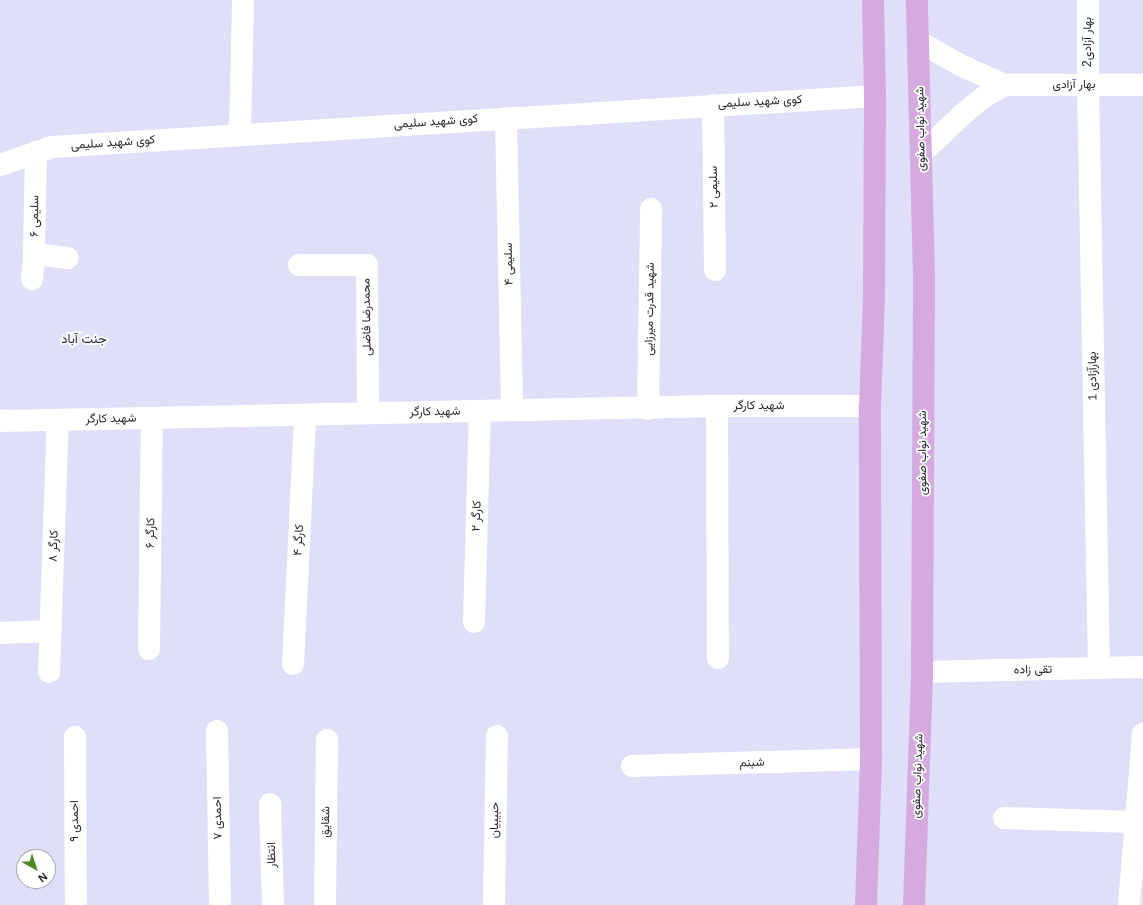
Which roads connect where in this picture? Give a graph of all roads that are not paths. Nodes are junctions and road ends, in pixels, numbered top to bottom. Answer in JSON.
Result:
{"nodes":[{"id":1,"x":243,"y":0,"type":"edge"},
{"id":2,"x":872,"y":0,"type":"edge"},
{"id":3,"x":917,"y":0,"type":"edge"},
{"id":4,"x":1088,"y":0,"type":"edge"},
{"id":5,"x":918,"y":41,"type":"junction"},
{"id":6,"x":1088,"y":84,"type":"junction"},
{"id":7,"x":1005,"y":85,"type":"junction"},
{"id":8,"x":1143,"y":85,"type":"edge"},
{"id":9,"x":876,"y":96,"type":"junction"},
{"id":10,"x":713,"y":105,"type":"junction"},
{"id":11,"x":506,"y":118,"type":"junction"},
{"id":12,"x":240,"y":134,"type":"junction"},
{"id":13,"x":36,"y":152,"type":"junction"},
{"id":14,"x":922,"y":154,"type":"junction"},
{"id":15,"x":0,"y":165,"type":"edge"},
{"id":16,"x":651,"y":209,"type":"dead end"},
{"id":17,"x":34,"y":254,"type":"junction"},
{"id":18,"x":68,"y":258,"type":"dead end"},
{"id":19,"x":299,"y":265,"type":"dead end"},
{"id":20,"x":715,"y":270,"type":"dead end"},
{"id":21,"x":32,"y":279,"type":"dead end"},
{"id":22,"x":717,"y":406,"type":"junction"},
{"id":23,"x":870,"y":406,"type":"junction"},
{"id":24,"x":648,"y":408,"type":"junction"},
{"id":25,"x":512,"y":410,"type":"junction"},
{"id":26,"x":480,"y":411,"type":"junction"},
{"id":27,"x":368,"y":413,"type":"junction"},
{"id":28,"x":305,"y":415,"type":"junction"},
{"id":29,"x":152,"y":418,"type":"junction"},
{"id":30,"x":58,"y":420,"type":"junction"},
{"id":31,"x":0,"y":421,"type":"edge"},
{"id":32,"x":474,"y":622,"type":"dead end"},
{"id":33,"x":51,"y":631,"type":"junction"},
{"id":34,"x":0,"y":633,"type":"edge"},
{"id":35,"x":149,"y":649,"type":"dead end"},
{"id":36,"x":718,"y":658,"type":"dead end"},
{"id":37,"x":293,"y":664,"type":"dead end"},
{"id":38,"x":1143,"y":667,"type":"edge"},
{"id":39,"x":1099,"y":668,"type":"junction"},
{"id":40,"x":49,"y":672,"type":"dead end"},
{"id":41,"x":922,"y":672,"type":"junction"},
{"id":42,"x":217,"y":731,"type":"dead end"},
{"id":43,"x":1143,"y":734,"type":"edge"},
{"id":44,"x":497,"y":736,"type":"dead end"},
{"id":45,"x":75,"y":737,"type":"dead end"},
{"id":46,"x":327,"y":740,"type":"dead end"},
{"id":47,"x":871,"y":760,"type":"junction"},
{"id":48,"x":632,"y":766,"type":"dead end"},
{"id":49,"x":270,"y":804,"type":"dead end"},
{"id":50,"x":1004,"y":818,"type":"dead end"},
{"id":51,"x":1134,"y":822,"type":"junction"},
{"id":52,"x":76,"y":905,"type":"edge"},
{"id":53,"x":220,"y":905,"type":"edge"},
{"id":54,"x":273,"y":905,"type":"edge"},
{"id":55,"x":325,"y":905,"type":"edge"},
{"id":56,"x":494,"y":905,"type":"edge"},
{"id":57,"x":866,"y":905,"type":"edge"},
{"id":58,"x":914,"y":905,"type":"edge"},
{"id":59,"x":1129,"y":905,"type":"edge"}],
"edges":[{"from":1,"to":12,"type":"street"},
{"from":2,"to":9,"type":"main road"},
{"from":3,"to":5,"type":"main road","name":"شهید نواب صفوی"},
{"from":4,"to":6,"type":"street","name":"بهار آزادی2"},
{"from":5,"to":7,"type":"street","name":"بهار آزادی"},
{"from":5,"to":14,"type":"main road","name":"شهید نواب صفوی"},
{"from":6,"to":7,"type":"street","name":"بهار آزادی"},
{"from":6,"to":8,"type":"street","name":"بهار آزادی"},
{"from":6,"to":39,"type":"street","name":"بهارآزادی 1"},
{"from":7,"to":14,"type":"street","name":"بهار آزادی"},
{"from":9,"to":10,"type":"street","name":"کوی شهید سلیمی"},
{"from":9,"to":23,"type":"main road"},
{"from":10,"to":11,"type":"street","name":"کوی شهید سلیمی"},
{"from":10,"to":20,"type":"street","name":"سلیمی ۲"},
{"from":11,"to":12,"type":"street","name":"کوی شهید سلیمی"},
{"from":11,"to":25,"type":"street","name":"سلیمی ۴"},
{"from":12,"to":13,"type":"street","name":"کوی شهید سلیمی"},
{"from":13,"to":15,"type":"street","name":"کوی شهید سلیمی"},
{"from":13,"to":17,"type":"street","name":"سلیمی ۶"},
{"from":14,"to":41,"type":"main road","name":"شهید نواب صفوی"},
{"from":16,"to":24,"type":"street","name":"شهید قدرت میرزایی"},
{"from":17,"to":18,"type":"street"},
{"from":17,"to":21,"type":"street","name":"سلیمی ۶"},
{"from":19,"to":27,"type":"street","name":"محمدرضا فاضلی"},
{"from":22,"to":23,"type":"street","name":"شهید کارگر"},
{"from":22,"to":24,"type":"street","name":"شهید کارگر"},
{"from":22,"to":36,"type":"street"},
{"from":23,"to":47,"type":"main road"},
{"from":24,"to":25,"type":"street","name":"شهید کارگر"},
{"from":25,"to":26,"type":"street","name":"شهید کارگر"},
{"from":26,"to":27,"type":"street","name":"شهید کارگر"},
{"from":26,"to":32,"type":"street","name":"کارگر ۲"},
{"from":27,"to":28,"type":"street","name":"شهید کارگر"},
{"from":28,"to":29,"type":"street","name":"شهید کارگر"},
{"from":28,"to":37,"type":"street","name":"کارگر ۴"},
{"from":29,"to":30,"type":"street","name":"شهید کارگر"},
{"from":29,"to":35,"type":"street","name":"کارگر ۶"},
{"from":30,"to":31,"type":"street","name":"شهید کارگر"},
{"from":30,"to":33,"type":"street","name":"کارگر ۸"},
{"from":33,"to":34,"type":"street"},
{"from":33,"to":40,"type":"street","name":"کارگر ۸"},
{"from":38,"to":39,"type":"street","name":"تقی زاده"},
{"from":39,"to":41,"type":"street","name":"تقی زاده"},
{"from":41,"to":58,"type":"main road","name":"شهید نواب صفوی"},
{"from":42,"to":53,"type":"street","name":"احمدی ۷"},
{"from":43,"to":51,"type":"street"},
{"from":44,"to":56,"type":"street","name":"حبیبیان"},
{"from":45,"to":52,"type":"street","name":"احمدی ۹"},
{"from":46,"to":55,"type":"street","name":"شقایق"},
{"from":47,"to":48,"type":"street","name":"شبنم"},
{"from":47,"to":57,"type":"main road"},
{"from":49,"to":54,"type":"street","name":"انتظار"},
{"from":50,"to":51,"type":"street"},
{"from":51,"to":59,"type":"street"}]}
